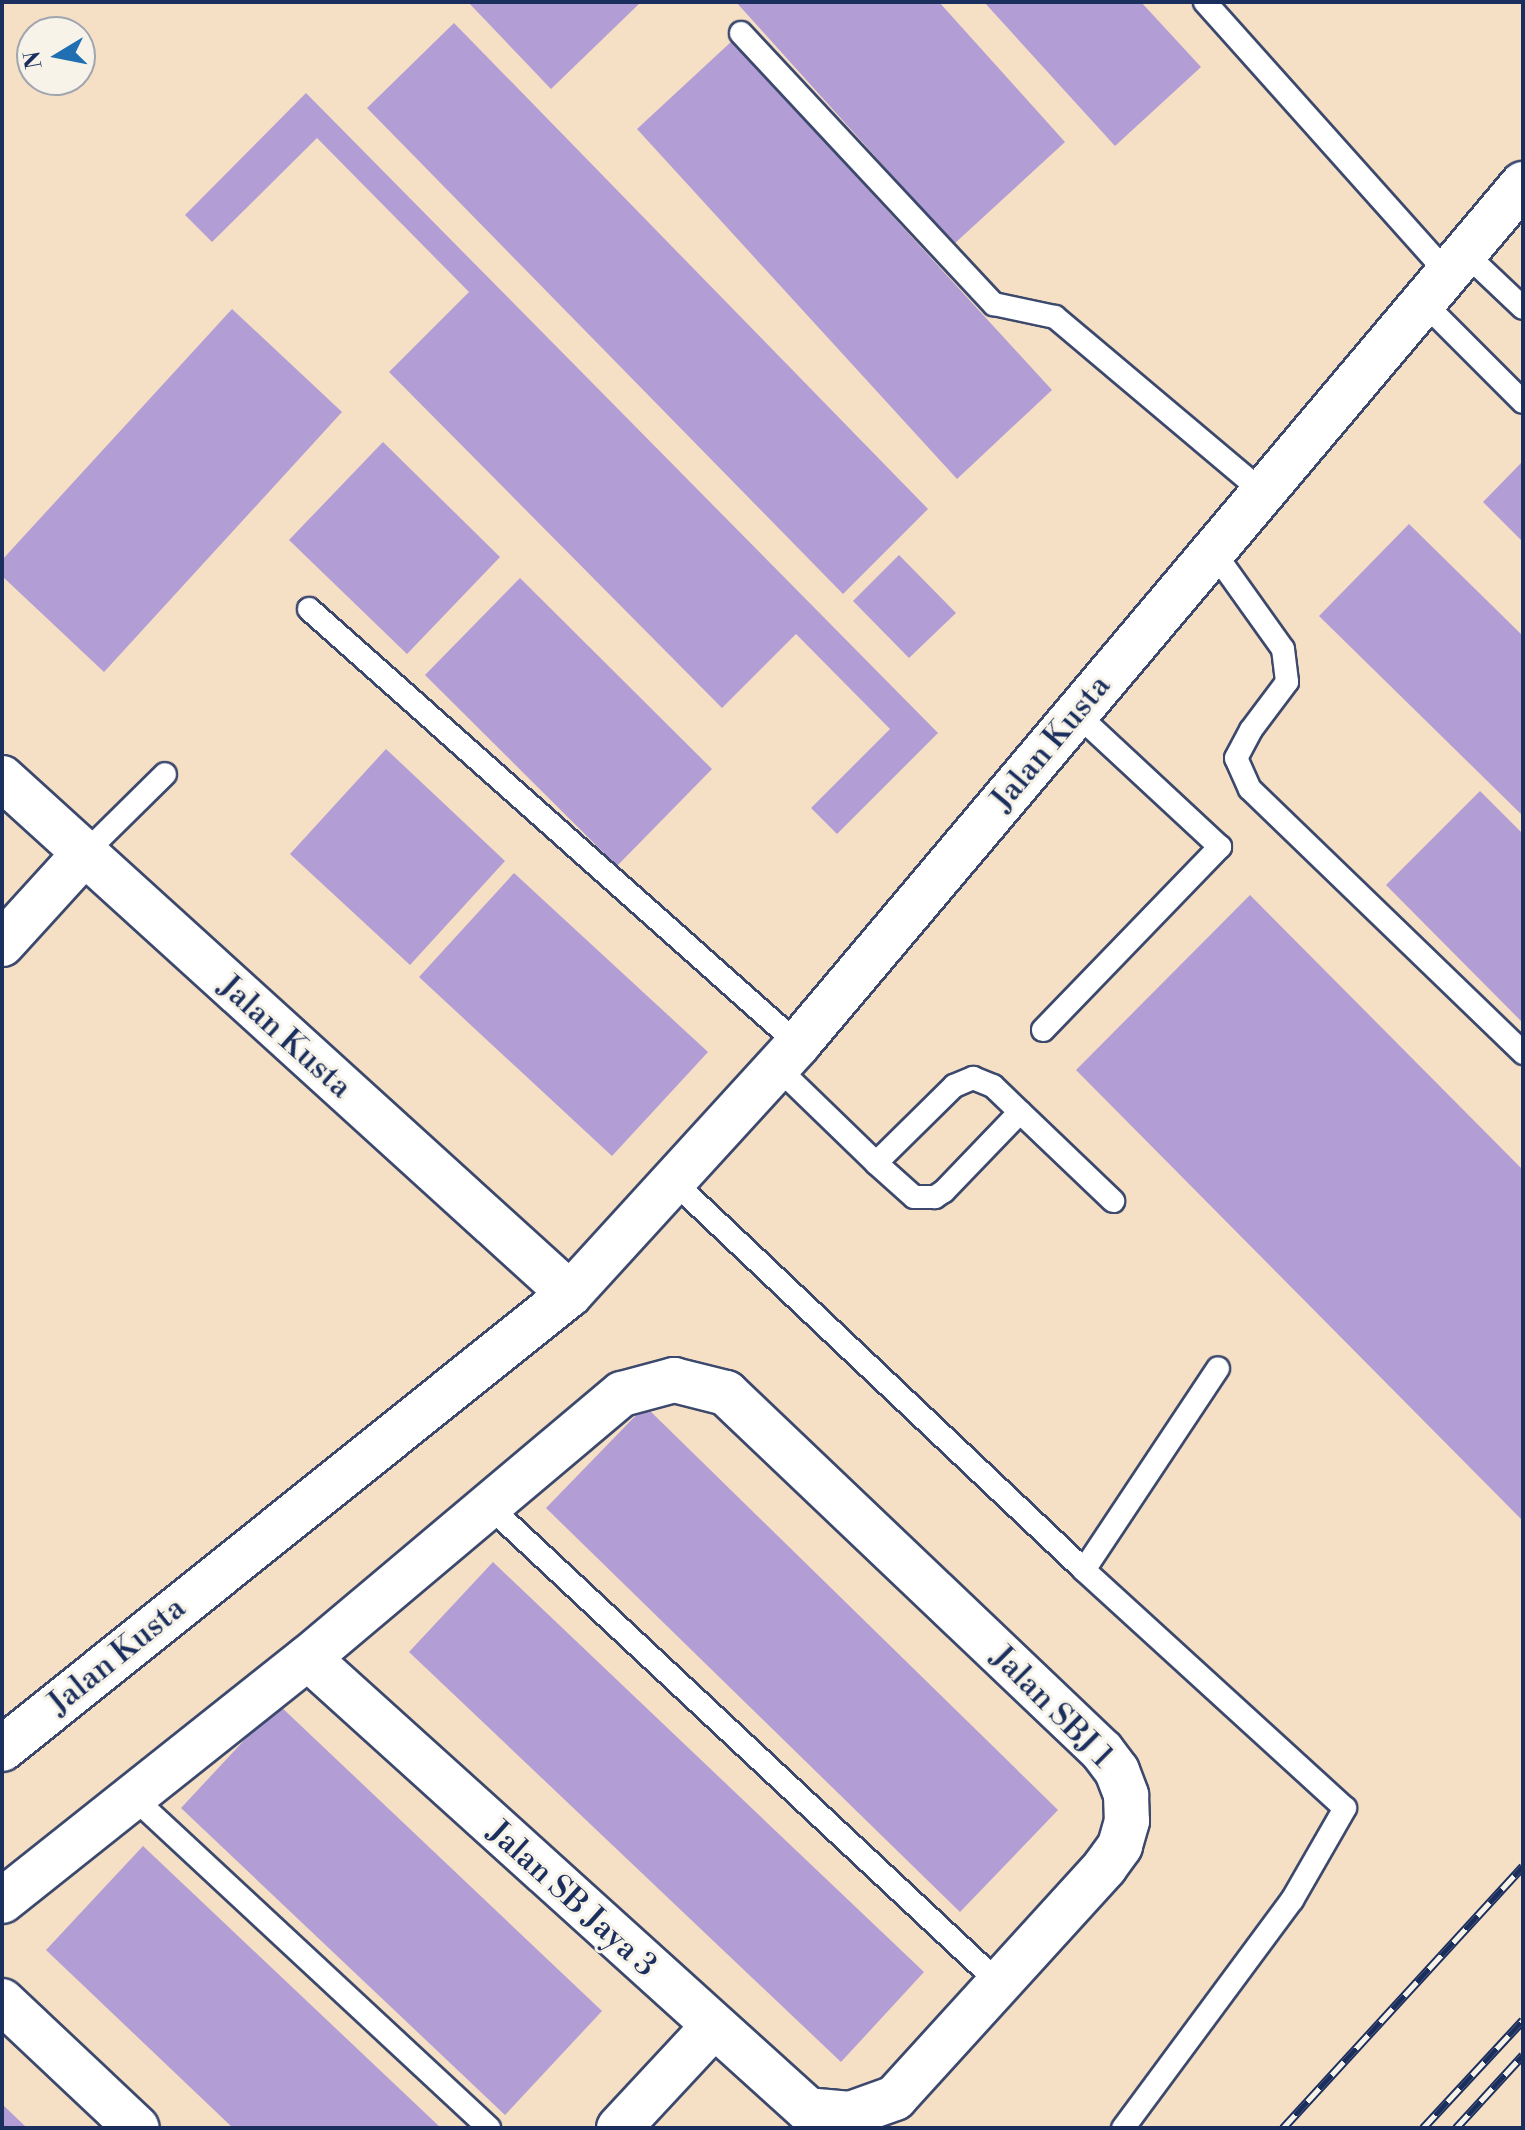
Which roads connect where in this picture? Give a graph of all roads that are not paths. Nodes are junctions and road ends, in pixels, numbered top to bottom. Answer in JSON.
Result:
{"nodes":[{"id":1,"x":1205,"y":2,"type":"edge"},
{"id":2,"x":741,"y":33,"type":"dead end"},
{"id":3,"x":1523,"y":184,"type":"edge"},
{"id":4,"x":1445,"y":276,"type":"junction"},
{"id":5,"x":1523,"y":308,"type":"edge"},
{"id":6,"x":1523,"y":402,"type":"edge"},
{"id":7,"x":1263,"y":492,"type":"junction"},
{"id":8,"x":1213,"y":551,"type":"junction"},
{"id":9,"x":309,"y":609,"type":"dead end"},
{"id":10,"x":1076,"y":713,"type":"junction"},
{"id":11,"x":165,"y":774,"type":"dead end"},
{"id":12,"x":2,"y":778,"type":"edge"},
{"id":13,"x":83,"y":855,"type":"junction"},
{"id":14,"x":6,"y":932,"type":"edge"},
{"id":15,"x":1043,"y":1030,"type":"dead end"},
{"id":16,"x":1523,"y":1053,"type":"edge"},
{"id":17,"x":788,"y":1055,"type":"junction"},
{"id":18,"x":1020,"y":1112,"type":"junction"},
{"id":19,"x":876,"y":1163,"type":"junction"},
{"id":20,"x":673,"y":1181,"type":"junction"},
{"id":21,"x":1113,"y":1201,"type":"dead end"},
{"id":22,"x":570,"y":1294,"type":"junction"},
{"id":23,"x":1218,"y":1368,"type":"dead end"},
{"id":24,"x":489,"y":1506,"type":"junction"},
{"id":25,"x":1084,"y":1570,"type":"junction"},
{"id":26,"x":308,"y":1658,"type":"junction"},
{"id":27,"x":2,"y":1749,"type":"edge"},
{"id":28,"x":133,"y":1797,"type":"junction"},
{"id":29,"x":2,"y":1901,"type":"edge"},
{"id":30,"x":999,"y":1983,"type":"junction"},
{"id":31,"x":2,"y":2001,"type":"edge"},
{"id":32,"x":713,"y":2027,"type":"junction"},
{"id":33,"x":850,"y":2114,"type":"joint"},
{"id":34,"x":137,"y":2128,"type":"edge"},
{"id":35,"x":489,"y":2128,"type":"edge"},
{"id":36,"x":619,"y":2128,"type":"edge"},
{"id":37,"x":1123,"y":2128,"type":"edge"}],
"edges":[{"from":1,"to":4,"type":"lane"},
{"from":2,"to":7,"type":"lane"},
{"from":3,"to":4,"type":"street","name":"Jalan Kusta"},
{"from":4,"to":5,"type":"lane"},
{"from":4,"to":6,"type":"lane"},
{"from":4,"to":7,"type":"street","name":"Jalan Kusta"},
{"from":7,"to":8,"type":"street","name":"Jalan Kusta"},
{"from":8,"to":10,"type":"street","name":"Jalan Kusta"},
{"from":8,"to":16,"type":"lane"},
{"from":9,"to":17,"type":"lane"},
{"from":10,"to":15,"type":"lane"},
{"from":10,"to":17,"type":"street","name":"Jalan Kusta"},
{"from":11,"to":13,"type":"lane"},
{"from":12,"to":13,"type":"street","name":"Jalan Kusta"},
{"from":13,"to":14,"type":"street"},
{"from":13,"to":22,"type":"street","name":"Jalan Kusta"},
{"from":17,"to":19,"type":"lane"},
{"from":17,"to":20,"type":"street","name":"Jalan Kusta"},
{"from":18,"to":19,"type":"lane"},
{"from":18,"to":19,"type":"lane"},
{"from":18,"to":21,"type":"lane"},
{"from":20,"to":22,"type":"street","name":"Jalan Kusta"},
{"from":20,"to":25,"type":"lane"},
{"from":22,"to":27,"type":"street","name":"Jalan Kusta"},
{"from":23,"to":25,"type":"lane"},
{"from":24,"to":26,"type":"street"},
{"from":24,"to":30,"type":"lane"},
{"from":24,"to":30,"type":"street","name":"Jalan SBJ 1"},
{"from":25,"to":37,"type":"lane"},
{"from":26,"to":28,"type":"street"},
{"from":26,"to":32,"type":"street","name":"Jalan SB Jaya 3"},
{"from":28,"to":29,"type":"street"},
{"from":28,"to":35,"type":"lane"},
{"from":30,"to":33,"type":"street","name":"Jalan SBJ 1"},
{"from":31,"to":34,"type":"street"},
{"from":32,"to":33,"type":"street","name":"Jalan SB Jaya 3"},
{"from":32,"to":36,"type":"street"}]}
